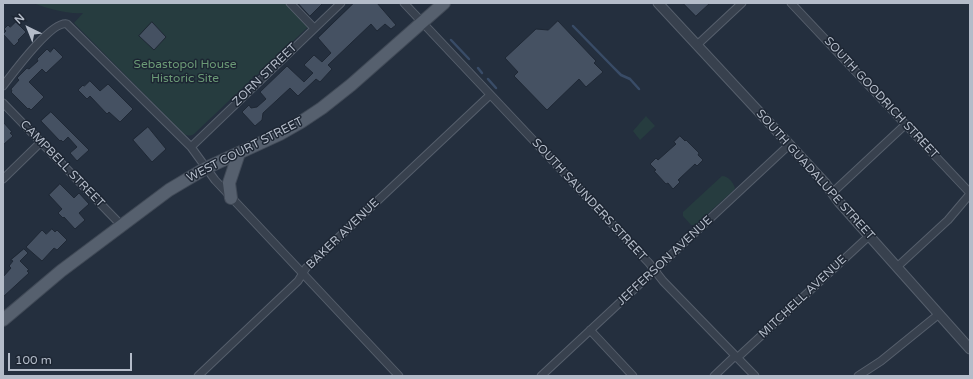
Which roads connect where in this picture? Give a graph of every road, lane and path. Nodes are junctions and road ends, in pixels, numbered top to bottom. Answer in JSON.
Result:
{"nodes":[{"id":1,"x":290,"y":3,"type":"edge"},
{"id":2,"x":341,"y":3,"type":"edge"},
{"id":3,"x":404,"y":3,"type":"edge"},
{"id":4,"x":444,"y":3,"type":"edge"},
{"id":5,"x":658,"y":3,"type":"edge"},
{"id":6,"x":742,"y":3,"type":"edge"},
{"id":7,"x":791,"y":3,"type":"edge"},
{"id":8,"x":423,"y":23,"type":"junction"},
{"id":9,"x":314,"y":28,"type":"junction"},
{"id":10,"x":697,"y":45,"type":"junction"},
{"id":11,"x":3,"y":86,"type":"edge"},
{"id":12,"x":490,"y":95,"type":"junction"},
{"id":13,"x":3,"y":103,"type":"edge"},
{"id":14,"x":906,"y":124,"type":"junction"},
{"id":15,"x":41,"y":142,"type":"junction"},
{"id":16,"x":789,"y":145,"type":"junction"},
{"id":17,"x":191,"y":147,"type":"junction"},
{"id":18,"x":239,"y":153,"type":"junction"},
{"id":19,"x":206,"y":168,"type":"junction"},
{"id":20,"x":3,"y":179,"type":"edge"},
{"id":21,"x":832,"y":193,"type":"junction"},
{"id":22,"x":970,"y":194,"type":"edge"},
{"id":23,"x":231,"y":198,"type":"junction"},
{"id":24,"x":121,"y":225,"type":"junction"},
{"id":25,"x":869,"y":236,"type":"junction"},
{"id":26,"x":897,"y":267,"type":"junction"},
{"id":27,"x":655,"y":269,"type":"junction"},
{"id":28,"x":302,"y":274,"type":"junction"},
{"id":29,"x":939,"y":314,"type":"junction"},
{"id":30,"x":3,"y":320,"type":"edge"},
{"id":31,"x":590,"y":330,"type":"junction"},
{"id":32,"x":970,"y":349,"type":"edge"},
{"id":33,"x":736,"y":357,"type":"junction"},
{"id":34,"x":198,"y":376,"type":"edge"},
{"id":35,"x":399,"y":376,"type":"edge"},
{"id":36,"x":541,"y":376,"type":"edge"},
{"id":37,"x":633,"y":376,"type":"edge"},
{"id":38,"x":714,"y":376,"type":"edge"},
{"id":39,"x":755,"y":376,"type":"edge"},
{"id":40,"x":858,"y":376,"type":"edge"}],
"edges":[{"from":1,"to":9,"type":"street"},
{"from":2,"to":9,"type":"street","name":"ZORN STREET"},
{"from":3,"to":8,"type":"street","name":"SOUTH SAUNDERS STREET"},
{"from":4,"to":8,"type":"main road","name":"WEST COURT STREET"},
{"from":5,"to":10,"type":"street","name":"SOUTH GUADALUPE STREET"},
{"from":6,"to":10,"type":"street"},
{"from":7,"to":14,"type":"street","name":"SOUTH GOODRICH STREET"},
{"from":8,"to":12,"type":"street","name":"SOUTH SAUNDERS STREET"},
{"from":8,"to":18,"type":"main road","name":"WEST COURT STREET"},
{"from":9,"to":17,"type":"street","name":"ZORN STREET"},
{"from":10,"to":16,"type":"street","name":"SOUTH GUADALUPE STREET"},
{"from":11,"to":17,"type":"street"},
{"from":12,"to":27,"type":"street","name":"SOUTH SAUNDERS STREET"},
{"from":12,"to":28,"type":"street","name":"BAKER AVENUE"},
{"from":13,"to":15,"type":"street","name":"CAMPBELL STREET"},
{"from":14,"to":21,"type":"street"},
{"from":14,"to":22,"type":"street","name":"SOUTH GOODRICH STREET"},
{"from":15,"to":20,"type":"street"},
{"from":15,"to":24,"type":"street","name":"CAMPBELL STREET"},
{"from":16,"to":21,"type":"street","name":"SOUTH GUADALUPE STREET"},
{"from":16,"to":27,"type":"street","name":"JEFFERSON AVENUE"},
{"from":17,"to":19,"type":"street"},
{"from":18,"to":19,"type":"main road","name":"WEST COURT STREET"},
{"from":18,"to":23,"type":"main road"},
{"from":19,"to":23,"type":"street"},
{"from":19,"to":24,"type":"main road","name":"WEST COURT STREET"},
{"from":21,"to":25,"type":"street","name":"SOUTH GUADALUPE STREET"},
{"from":22,"to":26,"type":"street"},
{"from":23,"to":28,"type":"street"},
{"from":24,"to":30,"type":"main road","name":"WEST COURT STREET"},
{"from":25,"to":26,"type":"street","name":"SOUTH GUADALUPE STREET"},
{"from":25,"to":33,"type":"street","name":"MITCHELL AVENUE"},
{"from":26,"to":29,"type":"street","name":"SOUTH GUADALUPE STREET"},
{"from":27,"to":31,"type":"street","name":"JEFFERSON AVENUE"},
{"from":27,"to":33,"type":"street","name":"SOUTH SAUNDERS STREET"},
{"from":28,"to":34,"type":"street","name":"BAKER AVENUE"},
{"from":28,"to":35,"type":"street"},
{"from":29,"to":32,"type":"street","name":"SOUTH GUADALUPE STREET"},
{"from":29,"to":40,"type":"street"},
{"from":31,"to":36,"type":"street","name":"JEFFERSON AVENUE"},
{"from":31,"to":37,"type":"street"},
{"from":33,"to":38,"type":"street","name":"MITCHELL AVENUE"},
{"from":33,"to":39,"type":"street","name":"SOUTH SAUNDERS STREET"}]}
